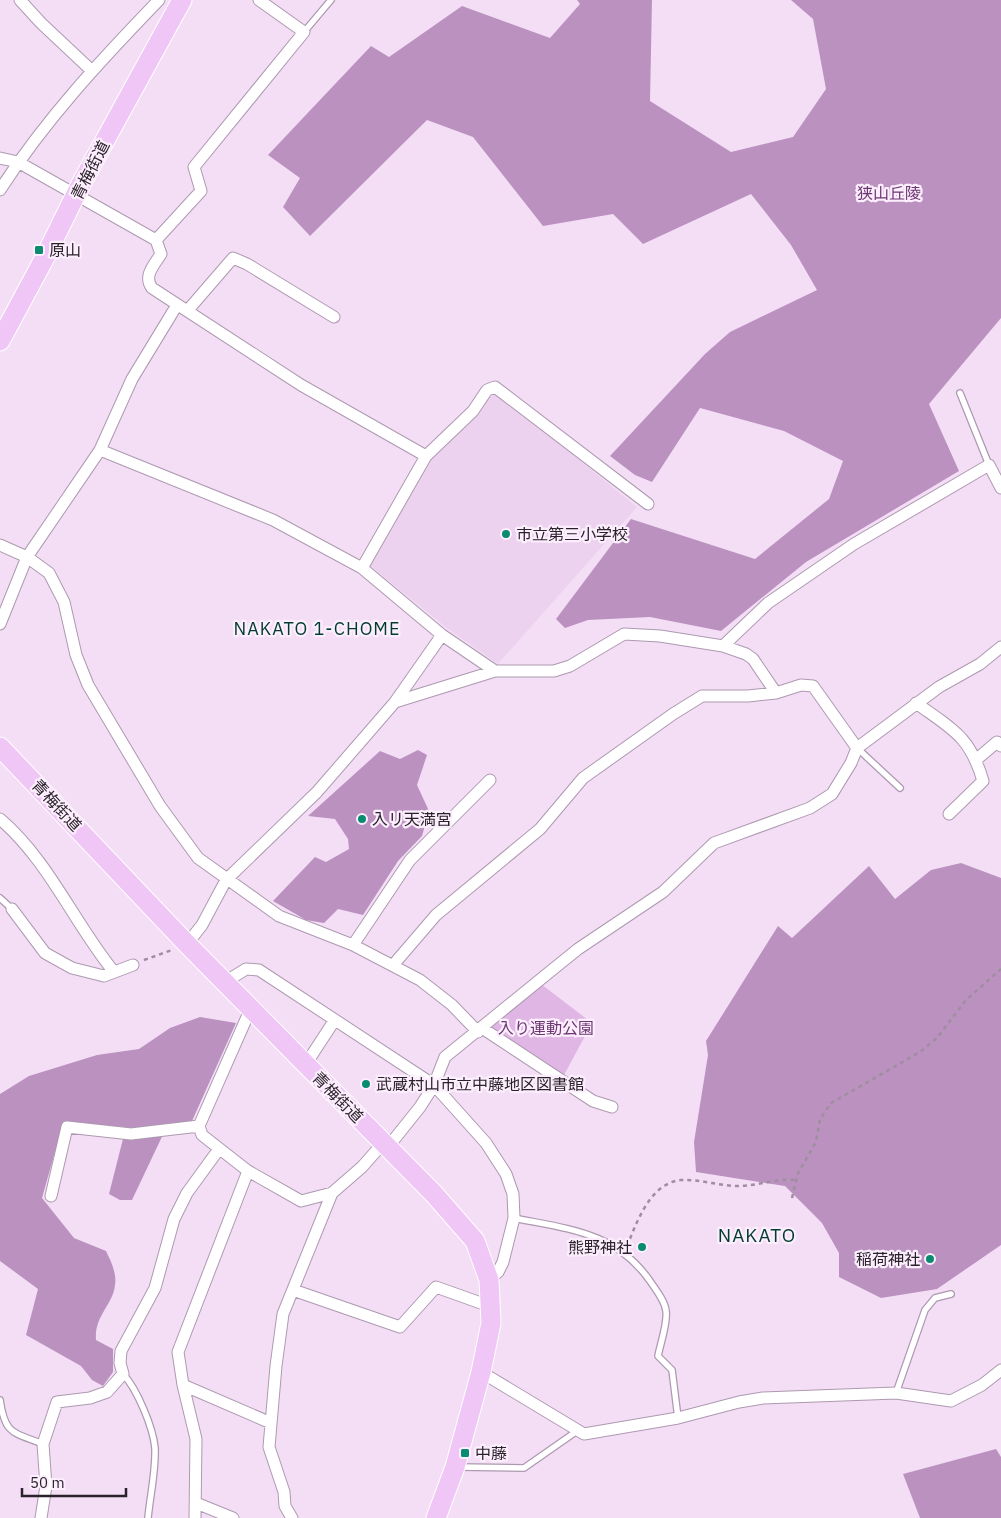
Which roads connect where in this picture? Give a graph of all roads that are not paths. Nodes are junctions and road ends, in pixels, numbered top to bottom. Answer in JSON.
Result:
{"nodes":[{"id":1,"x":20,"y":0,"type":"edge"},
{"id":2,"x":159,"y":0,"type":"edge"},
{"id":3,"x":182,"y":0,"type":"edge"},
{"id":4,"x":259,"y":0,"type":"edge"},
{"id":5,"x":331,"y":0,"type":"edge"},
{"id":6,"x":304,"y":32,"type":"junction"},
{"id":7,"x":91,"y":70,"type":"junction"},
{"id":8,"x":0,"y":158,"type":"edge"},
{"id":9,"x":18,"y":162,"type":"junction"},
{"id":10,"x":0,"y":190,"type":"edge"},
{"id":11,"x":76,"y":195,"type":"junction"},
{"id":12,"x":156,"y":240,"type":"junction"},
{"id":13,"x":182,"y":308,"type":"junction"},
{"id":14,"x":334,"y":317,"type":"dead end"},
{"id":15,"x":0,"y":341,"type":"edge"},
{"id":16,"x":960,"y":393,"type":"dead end"},
{"id":17,"x":100,"y":450,"type":"junction"},
{"id":18,"x":426,"y":456,"type":"junction"},
{"id":19,"x":990,"y":465,"type":"junction"},
{"id":20,"x":1001,"y":488,"type":"edge"},
{"id":21,"x":648,"y":504,"type":"dead end"},
{"id":22,"x":0,"y":545,"type":"edge"},
{"id":23,"x":27,"y":556,"type":"junction"},
{"id":24,"x":362,"y":568,"type":"junction"},
{"id":25,"x":0,"y":624,"type":"edge"},
{"id":26,"x":442,"y":635,"type":"junction"},
{"id":27,"x":723,"y":646,"type":"junction"},
{"id":28,"x":1001,"y":647,"type":"edge"},
{"id":29,"x":495,"y":671,"type":"junction"},
{"id":30,"x":776,"y":693,"type":"junction"},
{"id":31,"x":395,"y":702,"type":"junction"},
{"id":32,"x":916,"y":703,"type":"junction"},
{"id":33,"x":1001,"y":746,"type":"edge"},
{"id":34,"x":0,"y":747,"type":"edge"},
{"id":35,"x":857,"y":748,"type":"junction"},
{"id":36,"x":977,"y":758,"type":"junction"},
{"id":37,"x":490,"y":780,"type":"dead end"},
{"id":38,"x":900,"y":788,"type":"dead end"},
{"id":39,"x":949,"y":814,"type":"dead end"},
{"id":40,"x":0,"y":819,"type":"edge"},
{"id":41,"x":226,"y":880,"type":"junction"},
{"id":42,"x":0,"y":898,"type":"edge"},
{"id":43,"x":12,"y":909,"type":"joint"},
{"id":44,"x":187,"y":944,"type":"junction"},
{"id":45,"x":353,"y":945,"type":"junction"},
{"id":46,"x":133,"y":964,"type":"road end"},
{"id":47,"x":394,"y":964,"type":"junction"},
{"id":48,"x":114,"y":972,"type":"junction"},
{"id":49,"x":225,"y":982,"type":"junction"},
{"id":50,"x":251,"y":1008,"type":"junction"},
{"id":51,"x":334,"y":1021,"type":"junction"},
{"id":52,"x":480,"y":1030,"type":"junction"},
{"id":53,"x":306,"y":1064,"type":"junction"},
{"id":54,"x":434,"y":1085,"type":"junction"},
{"id":55,"x":612,"y":1107,"type":"dead end"},
{"id":56,"x":199,"y":1126,"type":"junction"},
{"id":57,"x":388,"y":1147,"type":"junction"},
{"id":58,"x":219,"y":1149,"type":"junction"},
{"id":59,"x":248,"y":1171,"type":"junction"},
{"id":60,"x":332,"y":1193,"type":"junction"},
{"id":61,"x":51,"y":1196,"type":"dead end"},
{"id":62,"x":514,"y":1218,"type":"junction"},
{"id":63,"x":489,"y":1280,"type":"junction"},
{"id":64,"x":293,"y":1290,"type":"junction"},
{"id":65,"x":951,"y":1294,"type":"dead end"},
{"id":66,"x":492,"y":1307,"type":"junction"},
{"id":67,"x":1001,"y":1370,"type":"edge"},
{"id":68,"x":481,"y":1372,"type":"junction"},
{"id":69,"x":123,"y":1374,"type":"junction"},
{"id":70,"x":182,"y":1385,"type":"junction"},
{"id":71,"x":896,"y":1393,"type":"junction"},
{"id":72,"x":0,"y":1400,"type":"edge"},
{"id":73,"x":678,"y":1418,"type":"junction"},
{"id":74,"x":271,"y":1423,"type":"junction"},
{"id":75,"x":577,"y":1431,"type":"junction"},
{"id":76,"x":43,"y":1444,"type":"junction"},
{"id":77,"x":455,"y":1467,"type":"junction"},
{"id":78,"x":196,"y":1503,"type":"junction"},
{"id":79,"x":41,"y":1518,"type":"edge"},
{"id":80,"x":148,"y":1518,"type":"edge"},
{"id":81,"x":195,"y":1518,"type":"edge"},
{"id":82,"x":232,"y":1518,"type":"edge"},
{"id":83,"x":292,"y":1518,"type":"edge"},
{"id":84,"x":436,"y":1518,"type":"edge"}],
"edges":[{"from":1,"to":7,"type":"street"},
{"from":2,"to":7,"type":"street"},
{"from":3,"to":11,"type":"main road","name":"青梅街道"},
{"from":4,"to":6,"type":"street"},
{"from":5,"to":6,"type":"lane"},
{"from":6,"to":12,"type":"street"},
{"from":7,"to":9,"type":"street"},
{"from":8,"to":9,"type":"street"},
{"from":9,"to":10,"type":"street"},
{"from":9,"to":11,"type":"street"},
{"from":11,"to":12,"type":"street"},
{"from":11,"to":15,"type":"main road","name":"青梅街道"},
{"from":12,"to":13,"type":"street"},
{"from":13,"to":14,"type":"street"},
{"from":13,"to":17,"type":"street"},
{"from":13,"to":18,"type":"street"},
{"from":16,"to":19,"type":"lane"},
{"from":17,"to":23,"type":"street"},
{"from":17,"to":24,"type":"street"},
{"from":18,"to":21,"type":"street"},
{"from":18,"to":24,"type":"street"},
{"from":19,"to":20,"type":"street"},
{"from":19,"to":27,"type":"street"},
{"from":22,"to":23,"type":"street"},
{"from":23,"to":25,"type":"street"},
{"from":23,"to":41,"type":"street"},
{"from":24,"to":26,"type":"street"},
{"from":26,"to":29,"type":"street"},
{"from":26,"to":31,"type":"street"},
{"from":27,"to":29,"type":"street"},
{"from":27,"to":30,"type":"street"},
{"from":28,"to":32,"type":"street"},
{"from":29,"to":31,"type":"street"},
{"from":30,"to":35,"type":"street"},
{"from":30,"to":47,"type":"street"},
{"from":31,"to":41,"type":"street"},
{"from":32,"to":35,"type":"street"},
{"from":32,"to":36,"type":"street"},
{"from":33,"to":36,"type":"street"},
{"from":34,"to":44,"type":"main road","name":"青梅街道"},
{"from":35,"to":38,"type":"lane"},
{"from":35,"to":52,"type":"street"},
{"from":36,"to":39,"type":"street"},
{"from":37,"to":45,"type":"street"},
{"from":40,"to":48,"type":"street"},
{"from":41,"to":44,"type":"street"},
{"from":41,"to":45,"type":"street"},
{"from":42,"to":43,"type":"lane"},
{"from":43,"to":48,"type":"street"},
{"from":44,"to":49,"type":"main road","name":"青梅街道"},
{"from":45,"to":47,"type":"street"},
{"from":46,"to":48,"type":"street"},
{"from":47,"to":52,"type":"street"},
{"from":49,"to":50,"type":"main road","name":"青梅街道"},
{"from":49,"to":51,"type":"street"},
{"from":50,"to":53,"type":"main road","name":"青梅街道"},
{"from":50,"to":56,"type":"street"},
{"from":51,"to":53,"type":"street"},
{"from":51,"to":54,"type":"street"},
{"from":52,"to":54,"type":"street"},
{"from":52,"to":55,"type":"street"},
{"from":53,"to":57,"type":"main road","name":"青梅街道"},
{"from":54,"to":57,"type":"street"},
{"from":54,"to":62,"type":"street"},
{"from":56,"to":58,"type":"street"},
{"from":56,"to":61,"type":"street"},
{"from":57,"to":60,"type":"street"},
{"from":57,"to":63,"type":"main road","name":"青梅街道"},
{"from":58,"to":59,"type":"street"},
{"from":58,"to":69,"type":"street"},
{"from":59,"to":60,"type":"street"},
{"from":59,"to":70,"type":"street"},
{"from":60,"to":64,"type":"street"},
{"from":62,"to":63,"type":"street"},
{"from":62,"to":73,"type":"lane"},
{"from":63,"to":66,"type":"main road","name":"青梅街道"},
{"from":64,"to":66,"type":"street"},
{"from":64,"to":74,"type":"street"},
{"from":65,"to":71,"type":"lane"},
{"from":66,"to":68,"type":"main road","name":"青梅街道"},
{"from":67,"to":71,"type":"street"},
{"from":68,"to":75,"type":"street"},
{"from":68,"to":77,"type":"main road","name":"青梅街道"},
{"from":69,"to":76,"type":"street"},
{"from":69,"to":80,"type":"lane"},
{"from":70,"to":74,"type":"street"},
{"from":70,"to":78,"type":"street"},
{"from":71,"to":73,"type":"street"},
{"from":72,"to":76,"type":"lane"},
{"from":73,"to":75,"type":"street"},
{"from":74,"to":83,"type":"street"},
{"from":75,"to":77,"type":"lane"},
{"from":76,"to":79,"type":"street"},
{"from":77,"to":84,"type":"main road","name":"青梅街道"},
{"from":78,"to":81,"type":"street"},
{"from":78,"to":82,"type":"street"}]}
